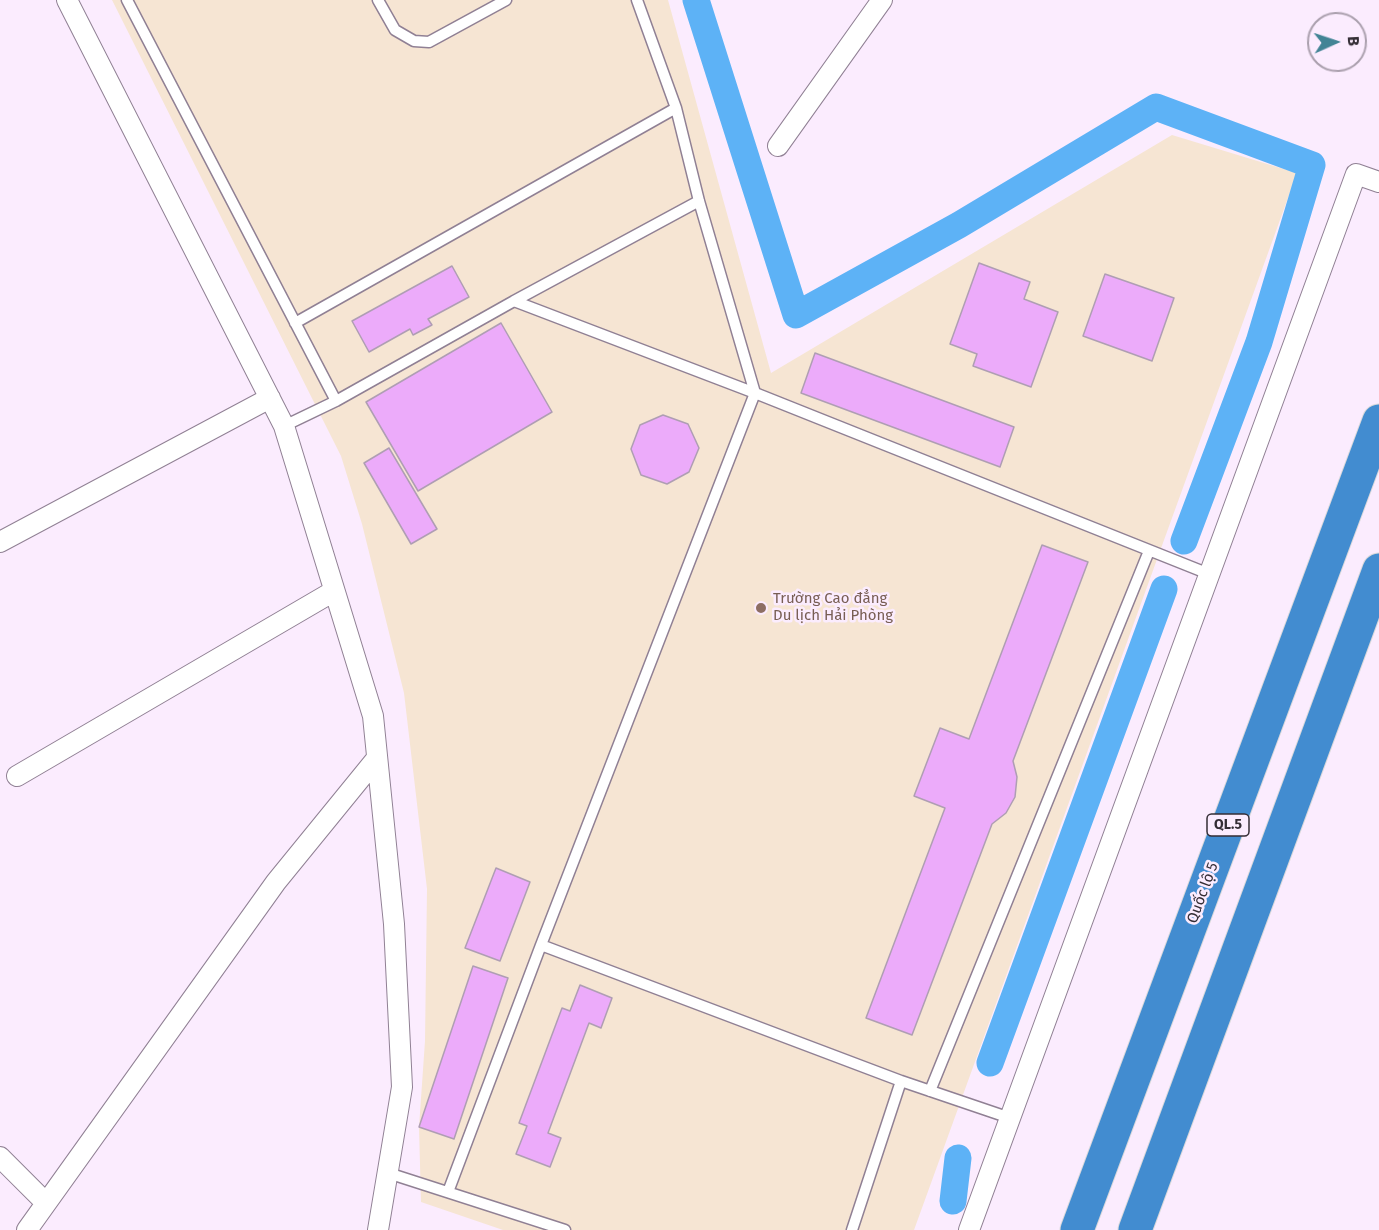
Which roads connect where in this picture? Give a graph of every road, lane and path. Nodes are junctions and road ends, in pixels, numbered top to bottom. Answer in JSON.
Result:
{"nodes":[{"id":1,"x":67,"y":0,"type":"edge"},
{"id":2,"x":128,"y":0,"type":"edge"},
{"id":3,"x":378,"y":0,"type":"edge"},
{"id":4,"x":506,"y":0,"type":"edge"},
{"id":5,"x":637,"y":0,"type":"edge"},
{"id":6,"x":882,"y":0,"type":"edge"},
{"id":7,"x":676,"y":108,"type":"junction"},
{"id":8,"x":778,"y":146,"type":"dead end"},
{"id":9,"x":1379,"y":182,"type":"edge"},
{"id":10,"x":699,"y":201,"type":"junction"},
{"id":11,"x":514,"y":301,"type":"junction"},
{"id":12,"x":295,"y":323,"type":"junction"},
{"id":13,"x":755,"y":393,"type":"junction"},
{"id":14,"x":270,"y":398,"type":"junction"},
{"id":15,"x":336,"y":401,"type":"junction"},
{"id":16,"x":1379,"y":421,"type":"edge"},
{"id":17,"x":284,"y":426,"type":"junction"},
{"id":18,"x":0,"y":542,"type":"edge"},
{"id":19,"x":1149,"y":551,"type":"junction"},
{"id":20,"x":1379,"y":570,"type":"edge"},
{"id":21,"x":1209,"y":574,"type":"junction"},
{"id":22,"x":334,"y":591,"type":"junction"},
{"id":23,"x":377,"y":758,"type":"junction"},
{"id":24,"x":17,"y":776,"type":"dead end"},
{"id":25,"x":541,"y":945,"type":"junction"},
{"id":26,"x":901,"y":1081,"type":"junction"},
{"id":27,"x":930,"y":1091,"type":"junction"},
{"id":28,"x":1010,"y":1118,"type":"junction"},
{"id":29,"x":0,"y":1157,"type":"edge"},
{"id":30,"x":388,"y":1173,"type":"junction"},
{"id":31,"x":448,"y":1191,"type":"junction"},
{"id":32,"x":46,"y":1203,"type":"junction"},
{"id":33,"x":27,"y":1230,"type":"edge"},
{"id":34,"x":378,"y":1230,"type":"edge"},
{"id":35,"x":565,"y":1230,"type":"edge"},
{"id":36,"x":852,"y":1230,"type":"edge"},
{"id":37,"x":969,"y":1230,"type":"edge"},
{"id":38,"x":1077,"y":1230,"type":"edge"},
{"id":39,"x":1135,"y":1230,"type":"edge"}],
"edges":[{"from":1,"to":14,"type":"street"},
{"from":2,"to":12,"type":"lane"},
{"from":3,"to":4,"type":"lane"},
{"from":5,"to":7,"type":"lane"},
{"from":6,"to":8,"type":"street"},
{"from":7,"to":10,"type":"lane"},
{"from":7,"to":12,"type":"lane"},
{"from":9,"to":21,"type":"street"},
{"from":10,"to":11,"type":"lane"},
{"from":10,"to":13,"type":"lane"},
{"from":11,"to":13,"type":"lane"},
{"from":11,"to":15,"type":"lane"},
{"from":12,"to":15,"type":"lane"},
{"from":13,"to":19,"type":"lane"},
{"from":13,"to":25,"type":"lane"},
{"from":14,"to":17,"type":"street"},
{"from":14,"to":18,"type":"street"},
{"from":15,"to":17,"type":"lane"},
{"from":16,"to":38,"type":"highway","name":"Quốc lộ 5","number":"QL.5"},
{"from":17,"to":22,"type":"street"},
{"from":19,"to":21,"type":"lane"},
{"from":19,"to":27,"type":"lane"},
{"from":20,"to":39,"type":"highway"},
{"from":21,"to":28,"type":"street"},
{"from":22,"to":23,"type":"street"},
{"from":22,"to":24,"type":"street"},
{"from":23,"to":30,"type":"street"},
{"from":23,"to":32,"type":"street"},
{"from":25,"to":26,"type":"lane"},
{"from":25,"to":31,"type":"lane"},
{"from":26,"to":27,"type":"lane"},
{"from":26,"to":36,"type":"lane"},
{"from":27,"to":28,"type":"lane"},
{"from":28,"to":37,"type":"street"},
{"from":29,"to":32,"type":"street"},
{"from":30,"to":31,"type":"lane"},
{"from":30,"to":34,"type":"street"},
{"from":31,"to":35,"type":"lane"},
{"from":32,"to":33,"type":"street"}]}
